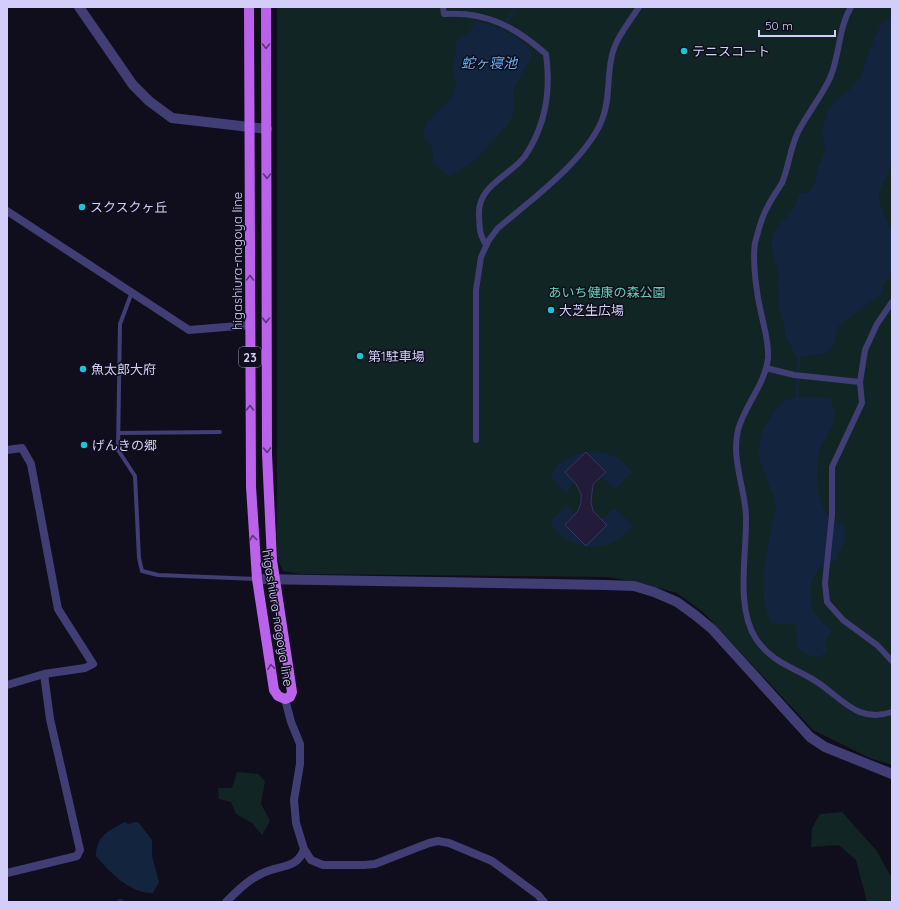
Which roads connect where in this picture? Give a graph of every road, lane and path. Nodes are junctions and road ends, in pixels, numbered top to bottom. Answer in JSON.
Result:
{"nodes":[{"id":1,"x":79,"y":7,"type":"edge"},
{"id":2,"x":249,"y":7,"type":"edge"},
{"id":3,"x":266,"y":7,"type":"edge"},
{"id":4,"x":444,"y":7,"type":"edge"},
{"id":5,"x":639,"y":7,"type":"edge"},
{"id":6,"x":851,"y":7,"type":"edge"},
{"id":7,"x":249,"y":128,"type":"junction"},
{"id":8,"x":267,"y":129,"type":"junction"},
{"id":9,"x":7,"y":211,"type":"edge"},
{"id":10,"x":486,"y":245,"type":"junction"},
{"id":11,"x":132,"y":292,"type":"junction"},
{"id":12,"x":892,"y":302,"type":"edge"},
{"id":13,"x":250,"y":325,"type":"junction"},
{"id":14,"x":766,"y":368,"type":"junction"},
{"id":15,"x":860,"y":382,"type":"junction"},
{"id":16,"x":220,"y":432,"type":"dead end"},
{"id":17,"x":119,"y":433,"type":"junction"},
{"id":18,"x":476,"y":440,"type":"dead end"},
{"id":19,"x":7,"y":450,"type":"edge"},
{"id":20,"x":257,"y":580,"type":"junction"},
{"id":21,"x":275,"y":580,"type":"junction"},
{"id":22,"x":892,"y":661,"type":"edge"},
{"id":23,"x":44,"y":674,"type":"junction"},
{"id":24,"x":7,"y":685,"type":"edge"},
{"id":25,"x":285,"y":699,"type":"junction"},
{"id":26,"x":892,"y":712,"type":"edge"},
{"id":27,"x":892,"y":774,"type":"edge"},
{"id":28,"x":304,"y":849,"type":"junction"},
{"id":29,"x":7,"y":873,"type":"edge"},
{"id":30,"x":226,"y":902,"type":"edge"},
{"id":31,"x":544,"y":902,"type":"edge"}],
"edges":[{"from":1,"to":7,"type":"street"},
{"from":2,"to":7,"type":"main road","name":"higashiura-nagoya line","number":"23"},
{"from":3,"to":8,"type":"main road","name":"higashiura-nagoya line","number":"23","one_way":true},
{"from":4,"to":10,"type":"street"},
{"from":5,"to":10,"type":"street"},
{"from":6,"to":14,"type":"street"},
{"from":7,"to":8,"type":"street"},
{"from":13,"to":7,"type":"main road","name":"higashiura-nagoya line","number":"23","one_way":true},
{"from":8,"to":21,"type":"main road","name":"higashiura-nagoya line","number":"23","one_way":true},
{"from":9,"to":11,"type":"street"},
{"from":10,"to":18,"type":"street"},
{"from":11,"to":13,"type":"street"},
{"from":11,"to":17,"type":"lane"},
{"from":12,"to":15,"type":"street"},
{"from":20,"to":13,"type":"main road","name":"higashiura-nagoya line","number":"23","one_way":true},
{"from":14,"to":15,"type":"street"},
{"from":14,"to":26,"type":"street"},
{"from":15,"to":22,"type":"street"},
{"from":16,"to":17,"type":"lane"},
{"from":17,"to":20,"type":"lane"},
{"from":19,"to":23,"type":"street"},
{"from":20,"to":21,"type":"street"},
{"from":25,"to":20,"type":"main road","name":"higashiura-nagoya line","number":"23","one_way":true},
{"from":21,"to":25,"type":"main road","name":"higashiura-nagoya line","number":"23"},
{"from":21,"to":27,"type":"street"},
{"from":23,"to":24,"type":"street"},
{"from":23,"to":29,"type":"street"},
{"from":25,"to":28,"type":"street"},
{"from":28,"to":30,"type":"street"},
{"from":28,"to":31,"type":"street"}]}
